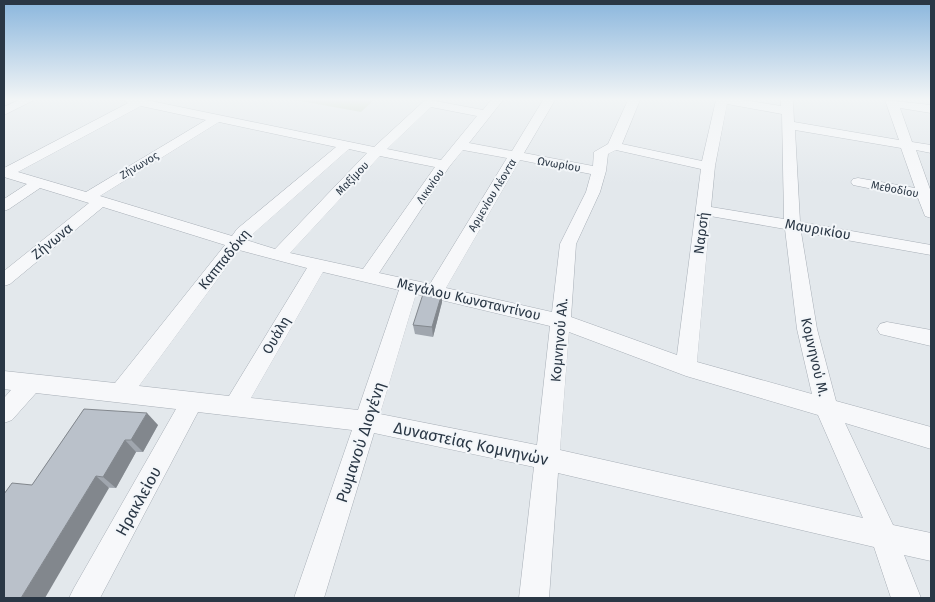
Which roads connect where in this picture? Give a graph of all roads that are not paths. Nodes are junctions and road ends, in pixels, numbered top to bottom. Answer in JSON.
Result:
{"nodes":[{"id":1,"x":85,"y":128,"type":"edge"},
{"id":2,"x":202,"y":128,"type":"edge"},
{"id":3,"x":267,"y":128,"type":"edge"},
{"id":4,"x":401,"y":128,"type":"edge"},
{"id":5,"x":473,"y":128,"type":"edge"},
{"id":6,"x":532,"y":128,"type":"edge"},
{"id":7,"x":622,"y":128,"type":"edge"},
{"id":8,"x":716,"y":128,"type":"edge"},
{"id":9,"x":788,"y":128,"type":"edge"},
{"id":10,"x":843,"y":128,"type":"edge"},
{"id":11,"x":900,"y":128,"type":"edge"},
{"id":12,"x":347,"y":144,"type":"junction"},
{"id":13,"x":459,"y":145,"type":"junction"},
{"id":14,"x":614,"y":146,"type":"junction"},
{"id":15,"x":906,"y":146,"type":"junction"},
{"id":16,"x":931,"y":149,"type":"edge"},
{"id":17,"x":378,"y":150,"type":"junction"},
{"id":18,"x":516,"y":156,"type":"junction"},
{"id":19,"x":444,"y":165,"type":"junction"},
{"id":20,"x":708,"y":166,"type":"junction"},
{"id":21,"x":600,"y":171,"type":"junction"},
{"id":22,"x":4,"y":173,"type":"edge"},
{"id":23,"x":39,"y":182,"type":"junction"},
{"id":24,"x":858,"y":182,"type":"dead end"},
{"id":25,"x":928,"y":195,"type":"edge"},
{"id":26,"x":95,"y":199,"type":"junction"},
{"id":27,"x":4,"y":206,"type":"edge"},
{"id":28,"x":704,"y":210,"type":"junction"},
{"id":29,"x":931,"y":213,"type":"edge"},
{"id":30,"x":792,"y":224,"type":"junction"},
{"id":31,"x":234,"y":244,"type":"junction"},
{"id":32,"x":931,"y":250,"type":"edge"},
{"id":33,"x":278,"y":256,"type":"junction"},
{"id":34,"x":318,"y":265,"type":"junction"},
{"id":35,"x":368,"y":276,"type":"junction"},
{"id":36,"x":4,"y":280,"type":"edge"},
{"id":37,"x":410,"y":285,"type":"junction"},
{"id":38,"x":435,"y":291,"type":"junction"},
{"id":39,"x":561,"y":321,"type":"junction"},
{"id":40,"x":887,"y":329,"type":"dead end"},
{"id":41,"x":931,"y":338,"type":"edge"},
{"id":42,"x":686,"y":367,"type":"junction"},
{"id":43,"x":4,"y":380,"type":"edge"},
{"id":44,"x":30,"y":384,"type":"junction"},
{"id":45,"x":120,"y":394,"type":"junction"},
{"id":46,"x":191,"y":403,"type":"junction"},
{"id":47,"x":235,"y":406,"type":"junction"},
{"id":48,"x":828,"y":409,"type":"junction"},
{"id":49,"x":4,"y":412,"type":"edge"},
{"id":50,"x":366,"y":421,"type":"junction"},
{"id":51,"x":931,"y":438,"type":"edge"},
{"id":52,"x":548,"y":459,"type":"junction"},
{"id":53,"x":884,"y":536,"type":"junction"},
{"id":54,"x":931,"y":547,"type":"edge"},
{"id":55,"x":314,"y":597,"type":"edge"},
{"id":56,"x":84,"y":598,"type":"edge"},
{"id":57,"x":534,"y":598,"type":"edge"},
{"id":58,"x":906,"y":598,"type":"edge"}],
"edges":[{"from":1,"to":22,"type":"street"},
{"from":2,"to":26,"type":"street","name":"Ζήνωνος"},
{"from":3,"to":12,"type":"street"},
{"from":4,"to":17,"type":"street","name":"Μαξίμου"},
{"from":5,"to":13,"type":"street","name":"Λικινίου"},
{"from":6,"to":18,"type":"street","name":"Αρμενίου Λέοντα"},
{"from":7,"to":14,"type":"street","name":"Κομνηνού Αλ."},
{"from":8,"to":20,"type":"street","name":"Ναρσή"},
{"from":9,"to":30,"type":"street","name":"Κομνηνού Μ."},
{"from":10,"to":15,"type":"street"},
{"from":11,"to":15,"type":"street"},
{"from":12,"to":17,"type":"street"},
{"from":12,"to":31,"type":"street","name":"Καππαδόκη"},
{"from":13,"to":18,"type":"street","name":"Ωνωρίου"},
{"from":13,"to":19,"type":"street","name":"Λικινίου"},
{"from":14,"to":20,"type":"street"},
{"from":14,"to":21,"type":"street","name":"Κομνηνού Αλ."},
{"from":15,"to":16,"type":"street"},
{"from":15,"to":25,"type":"street"},
{"from":17,"to":19,"type":"street"},
{"from":17,"to":33,"type":"street","name":"Μαξίμου"},
{"from":18,"to":21,"type":"street","name":"Ωνωρίου"},
{"from":18,"to":38,"type":"street","name":"Αρμενίου Λέοντα"},
{"from":19,"to":35,"type":"street","name":"Λικινίου"},
{"from":20,"to":28,"type":"street","name":"Ναρσή"},
{"from":21,"to":39,"type":"street","name":"Κομνηνού Αλ."},
{"from":22,"to":23,"type":"street","name":"Μεγάλου Κωνσταντίνου"},
{"from":23,"to":26,"type":"street","name":"Μεγάλου Κωνσταντίνου"},
{"from":23,"to":27,"type":"street"},
{"from":24,"to":25,"type":"street","name":"Μεθοδίου"},
{"from":25,"to":29,"type":"street"},
{"from":26,"to":31,"type":"street","name":"Μεγάλου Κωνσταντίνου"},
{"from":26,"to":36,"type":"street","name":"Ζήνωνα"},
{"from":28,"to":30,"type":"street","name":"Μαυρικίου"},
{"from":28,"to":42,"type":"street","name":"Ναρσή"},
{"from":30,"to":32,"type":"street","name":"Μαυρικίου"},
{"from":30,"to":48,"type":"street","name":"Κομνηνού Μ."},
{"from":31,"to":33,"type":"street","name":"Μεγάλου Κωνσταντίνου"},
{"from":31,"to":45,"type":"street","name":"Καππαδόκη"},
{"from":33,"to":34,"type":"street","name":"Μεγάλου Κωνσταντίνου"},
{"from":34,"to":35,"type":"street","name":"Μεγάλου Κωνσταντίνου"},
{"from":34,"to":47,"type":"street","name":"Ουάλη"},
{"from":35,"to":37,"type":"street","name":"Μεγάλου Κωνσταντίνου"},
{"from":37,"to":38,"type":"street","name":"Μεγάλου Κωνσταντίνου"},
{"from":37,"to":50,"type":"street","name":"Ρωμανού Διογένη"},
{"from":38,"to":39,"type":"street","name":"Μεγάλου Κωνσταντίνου"},
{"from":39,"to":42,"type":"street","name":"Μεγάλου Κωνσταντίνου"},
{"from":39,"to":52,"type":"street","name":"Κομνηνού Αλ."},
{"from":40,"to":41,"type":"street"},
{"from":42,"to":48,"type":"street","name":"Μεγάλου Κωνσταντίνου"},
{"from":43,"to":44,"type":"street","name":"Δυναστείας Κομνηνών"},
{"from":44,"to":45,"type":"street","name":"Δυναστείας Κομνηνών"},
{"from":44,"to":49,"type":"street"},
{"from":45,"to":46,"type":"street","name":"Δυναστείας Κομνηνών"},
{"from":46,"to":47,"type":"street","name":"Δυναστείας Κομνηνών"},
{"from":46,"to":56,"type":"street","name":"Ηρακλείου"},
{"from":47,"to":50,"type":"street","name":"Δυναστείας Κομνηνών"},
{"from":48,"to":51,"type":"street","name":"Μεγάλου Κωνσταντίνου"},
{"from":48,"to":53,"type":"street","name":"Κομνηνού Μ."},
{"from":50,"to":52,"type":"street","name":"Δυναστείας Κομνηνών"},
{"from":50,"to":55,"type":"street","name":"Ρωμανού Διογένη"},
{"from":52,"to":53,"type":"street","name":"Δυναστείας Κομνηνών"},
{"from":52,"to":57,"type":"street","name":"Κομνηνού Αλ."},
{"from":53,"to":54,"type":"street","name":"Δυναστείας Κομνηνών"},
{"from":53,"to":58,"type":"street","name":"Κομνηνού Μ."}]}
